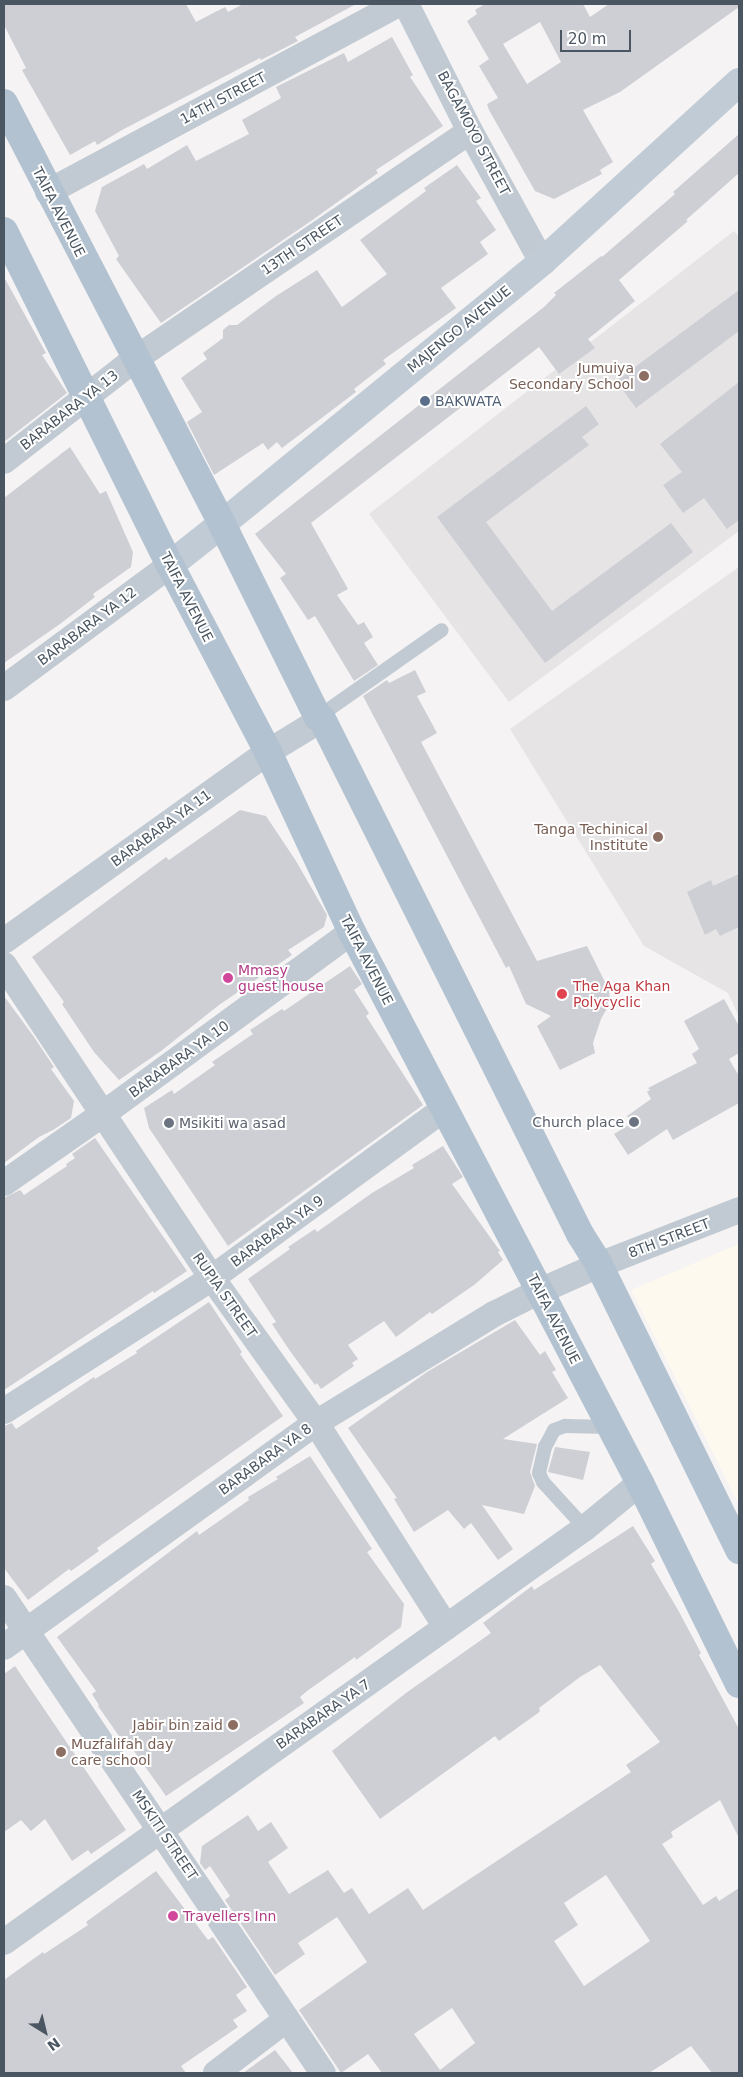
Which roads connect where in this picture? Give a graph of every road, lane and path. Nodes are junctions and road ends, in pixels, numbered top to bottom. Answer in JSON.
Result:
{"nodes":[{"id":1,"x":398,"y":4,"type":"edge"},
{"id":2,"x":406,"y":4,"type":"edge"},
{"id":3,"x":739,"y":82,"type":"edge"},
{"id":4,"x":4,"y":103,"type":"edge"},
{"id":5,"x":470,"y":131,"type":"junction"},
{"id":6,"x":48,"y":192,"type":"junction"},
{"id":7,"x":4,"y":231,"type":"edge"},
{"id":8,"x":542,"y":262,"type":"junction"},
{"id":9,"x":135,"y":359,"type":"junction"},
{"id":10,"x":86,"y":395,"type":"junction"},
{"id":11,"x":4,"y":461,"type":"edge"},
{"id":12,"x":222,"y":524,"type":"junction"},
{"id":13,"x":170,"y":565,"type":"junction"},
{"id":14,"x":442,"y":630,"type":"dead end"},
{"id":15,"x":4,"y":688,"type":"edge"},
{"id":16,"x":320,"y":718,"type":"junction"},
{"id":17,"x":268,"y":752,"type":"junction"},
{"id":18,"x":352,"y":932,"type":"junction"},
{"id":19,"x":4,"y":941,"type":"edge"},
{"id":20,"x":4,"y":965,"type":"edge"},
{"id":21,"x":444,"y":1109,"type":"junction"},
{"id":22,"x":103,"y":1114,"type":"junction"},
{"id":23,"x":4,"y":1183,"type":"edge"},
{"id":24,"x":739,"y":1210,"type":"edge"},
{"id":25,"x":599,"y":1265,"type":"junction"},
{"id":26,"x":212,"y":1278,"type":"junction"},
{"id":27,"x":540,"y":1291,"type":"junction"},
{"id":28,"x":4,"y":1411,"type":"edge"},
{"id":29,"x":316,"y":1423,"type":"junction"},
{"id":30,"x":610,"y":1427,"type":"junction"},
{"id":31,"x":640,"y":1483,"type":"junction"},
{"id":32,"x":585,"y":1528,"type":"junction"},
{"id":33,"x":739,"y":1550,"type":"edge"},
{"id":34,"x":4,"y":1598,"type":"edge"},
{"id":35,"x":446,"y":1627,"type":"junction"},
{"id":36,"x":28,"y":1630,"type":"junction"},
{"id":37,"x":4,"y":1647,"type":"edge"},
{"id":38,"x":739,"y":1684,"type":"edge"},
{"id":39,"x":162,"y":1830,"type":"junction"},
{"id":40,"x":4,"y":1942,"type":"edge"},
{"id":41,"x":287,"y":2019,"type":"junction"},
{"id":42,"x":216,"y":2073,"type":"edge"},
{"id":43,"x":323,"y":2073,"type":"edge"}],
"edges":[{"from":1,"to":6,"type":"street","name":"14TH STREET"},
{"from":2,"to":5,"type":"street","name":"BAGAMOYO STREET"},
{"from":3,"to":8,"type":"street","name":"MAJENGO AVENUE"},
{"from":4,"to":6,"type":"main road","name":"TAIFA AVENUE"},
{"from":5,"to":8,"type":"street","name":"BAGAMOYO STREET"},
{"from":5,"to":9,"type":"street","name":"13TH STREET"},
{"from":6,"to":9,"type":"main road","name":"TAIFA AVENUE"},
{"from":7,"to":10,"type":"main road","name":"TAIFA AVENUE"},
{"from":8,"to":12,"type":"street","name":"MAJENGO AVENUE"},
{"from":9,"to":10,"type":"street","name":"BARABARA YA 13"},
{"from":9,"to":12,"type":"main road","name":"TAIFA AVENUE"},
{"from":10,"to":11,"type":"street","name":"BARABARA YA 13"},
{"from":10,"to":13,"type":"main road","name":"TAIFA AVENUE"},
{"from":12,"to":13,"type":"street","name":"MAJENGO AVENUE"},
{"from":12,"to":16,"type":"main road","name":"TAIFA AVENUE"},
{"from":13,"to":15,"type":"street","name":"BARABARA YA 12"},
{"from":13,"to":17,"type":"main road","name":"TAIFA AVENUE"},
{"from":14,"to":16,"type":"lane"},
{"from":16,"to":17,"type":"street","name":"BARABARA YA 11"},
{"from":16,"to":25,"type":"main road","name":"TAIFA AVENUE"},
{"from":17,"to":18,"type":"main road","name":"TAIFA AVENUE"},
{"from":17,"to":19,"type":"street","name":"BARABARA YA 11"},
{"from":18,"to":21,"type":"main road","name":"TAIFA AVENUE"},
{"from":18,"to":22,"type":"street","name":"BARABARA YA 10"},
{"from":20,"to":22,"type":"street","name":"RUPIA STREET"},
{"from":21,"to":26,"type":"street","name":"BARABARA YA 9"},
{"from":21,"to":27,"type":"main road","name":"TAIFA AVENUE"},
{"from":22,"to":23,"type":"street","name":"BARABARA YA 10"},
{"from":22,"to":26,"type":"street","name":"RUPIA STREET"},
{"from":24,"to":25,"type":"street","name":"8TH STREET"},
{"from":25,"to":27,"type":"street","name":"8TH STREET"},
{"from":25,"to":33,"type":"main road","name":"TAIFA AVENUE"},
{"from":26,"to":28,"type":"street","name":"BARABARA YA 9"},
{"from":26,"to":29,"type":"street","name":"RUPIA STREET"},
{"from":27,"to":29,"type":"street","name":"BARABARA YA 8"},
{"from":27,"to":30,"type":"main road","name":"TAIFA AVENUE"},
{"from":29,"to":35,"type":"street","name":"RUPIA STREET"},
{"from":29,"to":36,"type":"street","name":"BARABARA YA 8"},
{"from":30,"to":31,"type":"main road","name":"TAIFA AVENUE"},
{"from":30,"to":32,"type":"lane"},
{"from":31,"to":32,"type":"street","name":"BARABARA YA 7"},
{"from":31,"to":38,"type":"main road","name":"TAIFA AVENUE"},
{"from":32,"to":35,"type":"street","name":"BARABARA YA 7"},
{"from":34,"to":36,"type":"street","name":"MSKITI STREET"},
{"from":35,"to":39,"type":"street","name":"BARABARA YA 7"},
{"from":36,"to":37,"type":"street","name":"BARABARA YA 8"},
{"from":36,"to":39,"type":"street","name":"MSKITI STREET"},
{"from":39,"to":40,"type":"street","name":"BARABARA YA 7"},
{"from":39,"to":41,"type":"street","name":"MSKITI STREET"},
{"from":41,"to":42,"type":"street"},
{"from":41,"to":43,"type":"street","name":"MSKITI STREET"}]}
